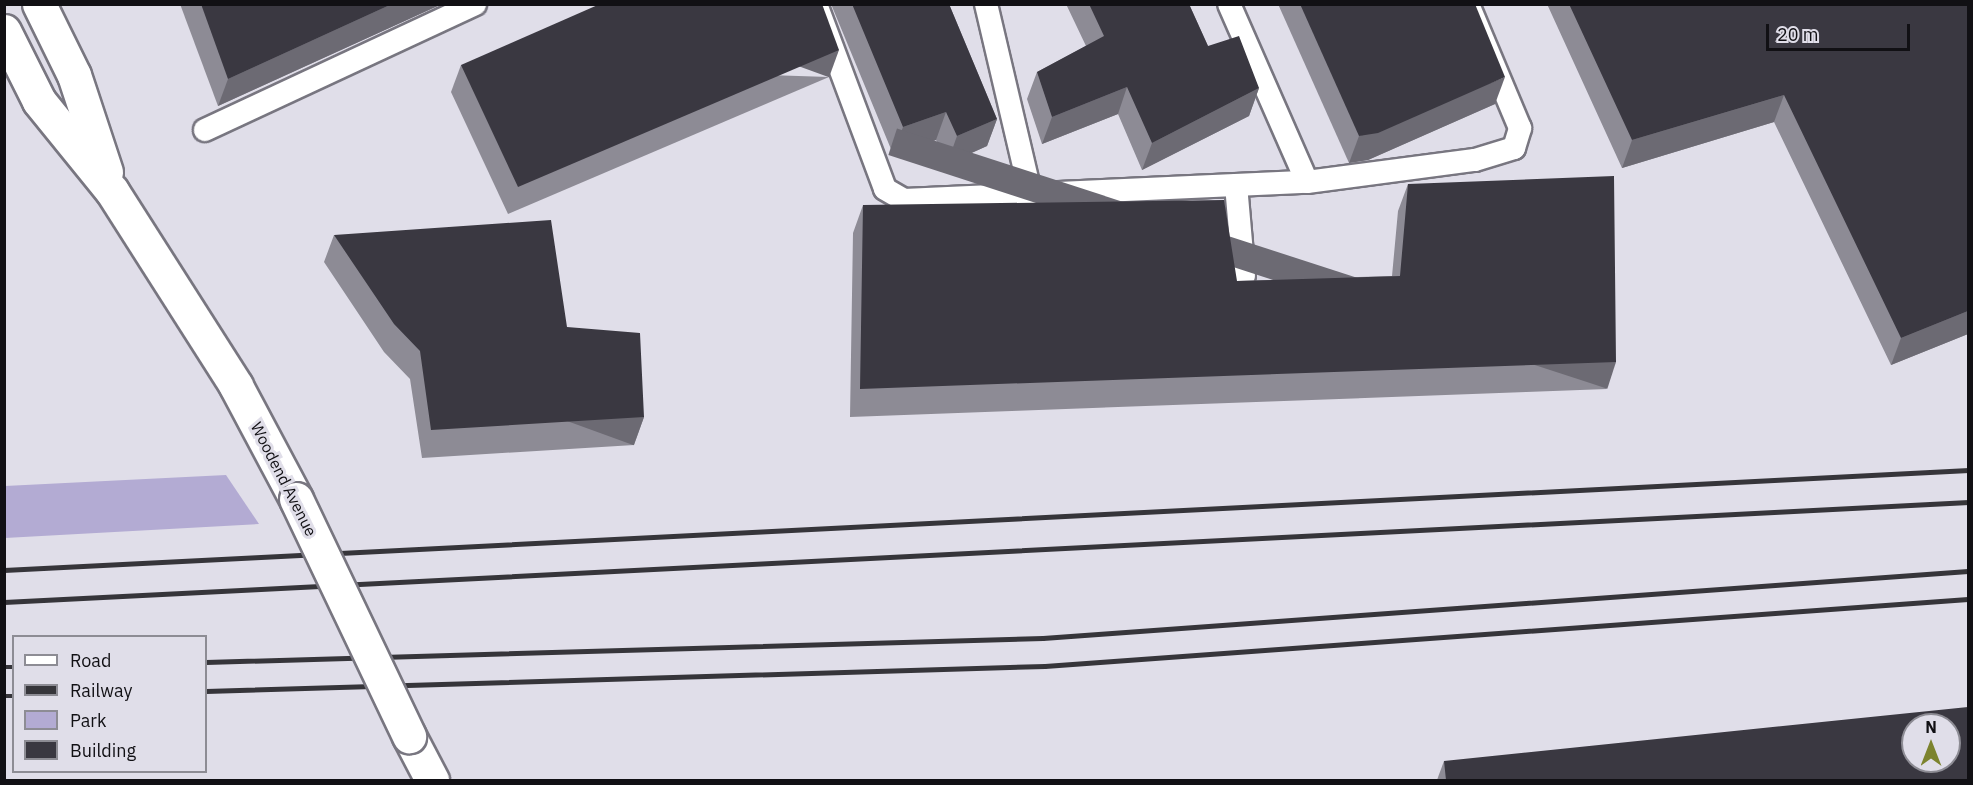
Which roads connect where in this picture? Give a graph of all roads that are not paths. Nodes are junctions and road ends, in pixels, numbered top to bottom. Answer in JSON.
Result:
{"nodes":[{"id":1,"x":39,"y":4,"type":"edge"},
{"id":2,"x":475,"y":4,"type":"edge"},
{"id":3,"x":816,"y":4,"type":"edge"},
{"id":4,"x":986,"y":4,"type":"edge"},
{"id":5,"x":1229,"y":4,"type":"edge"},
{"id":6,"x":1468,"y":4,"type":"edge"},
{"id":7,"x":4,"y":32,"type":"edge"},
{"id":8,"x":205,"y":130,"type":"dead end"},
{"id":9,"x":1307,"y":182,"type":"junction"},
{"id":10,"x":1236,"y":184,"type":"junction"},
{"id":11,"x":112,"y":191,"type":"junction"},
{"id":12,"x":1030,"y":192,"type":"junction"},
{"id":13,"x":1244,"y":276,"type":"dead end"},
{"id":14,"x":432,"y":780,"type":"edge"}],
"edges":[{"from":1,"to":11,"type":"street","name":"Woodend Avenue"},
{"from":2,"to":8,"type":"lane"},
{"from":3,"to":12,"type":"lane"},
{"from":4,"to":12,"type":"lane"},
{"from":5,"to":9,"type":"lane"},
{"from":6,"to":9,"type":"lane"},
{"from":7,"to":11,"type":"street","name":"Woodend Avenue"},
{"from":9,"to":10,"type":"lane"},
{"from":10,"to":12,"type":"lane"},
{"from":10,"to":13,"type":"lane"},
{"from":11,"to":14,"type":"street","name":"Woodend Avenue","bridge":true}]}
